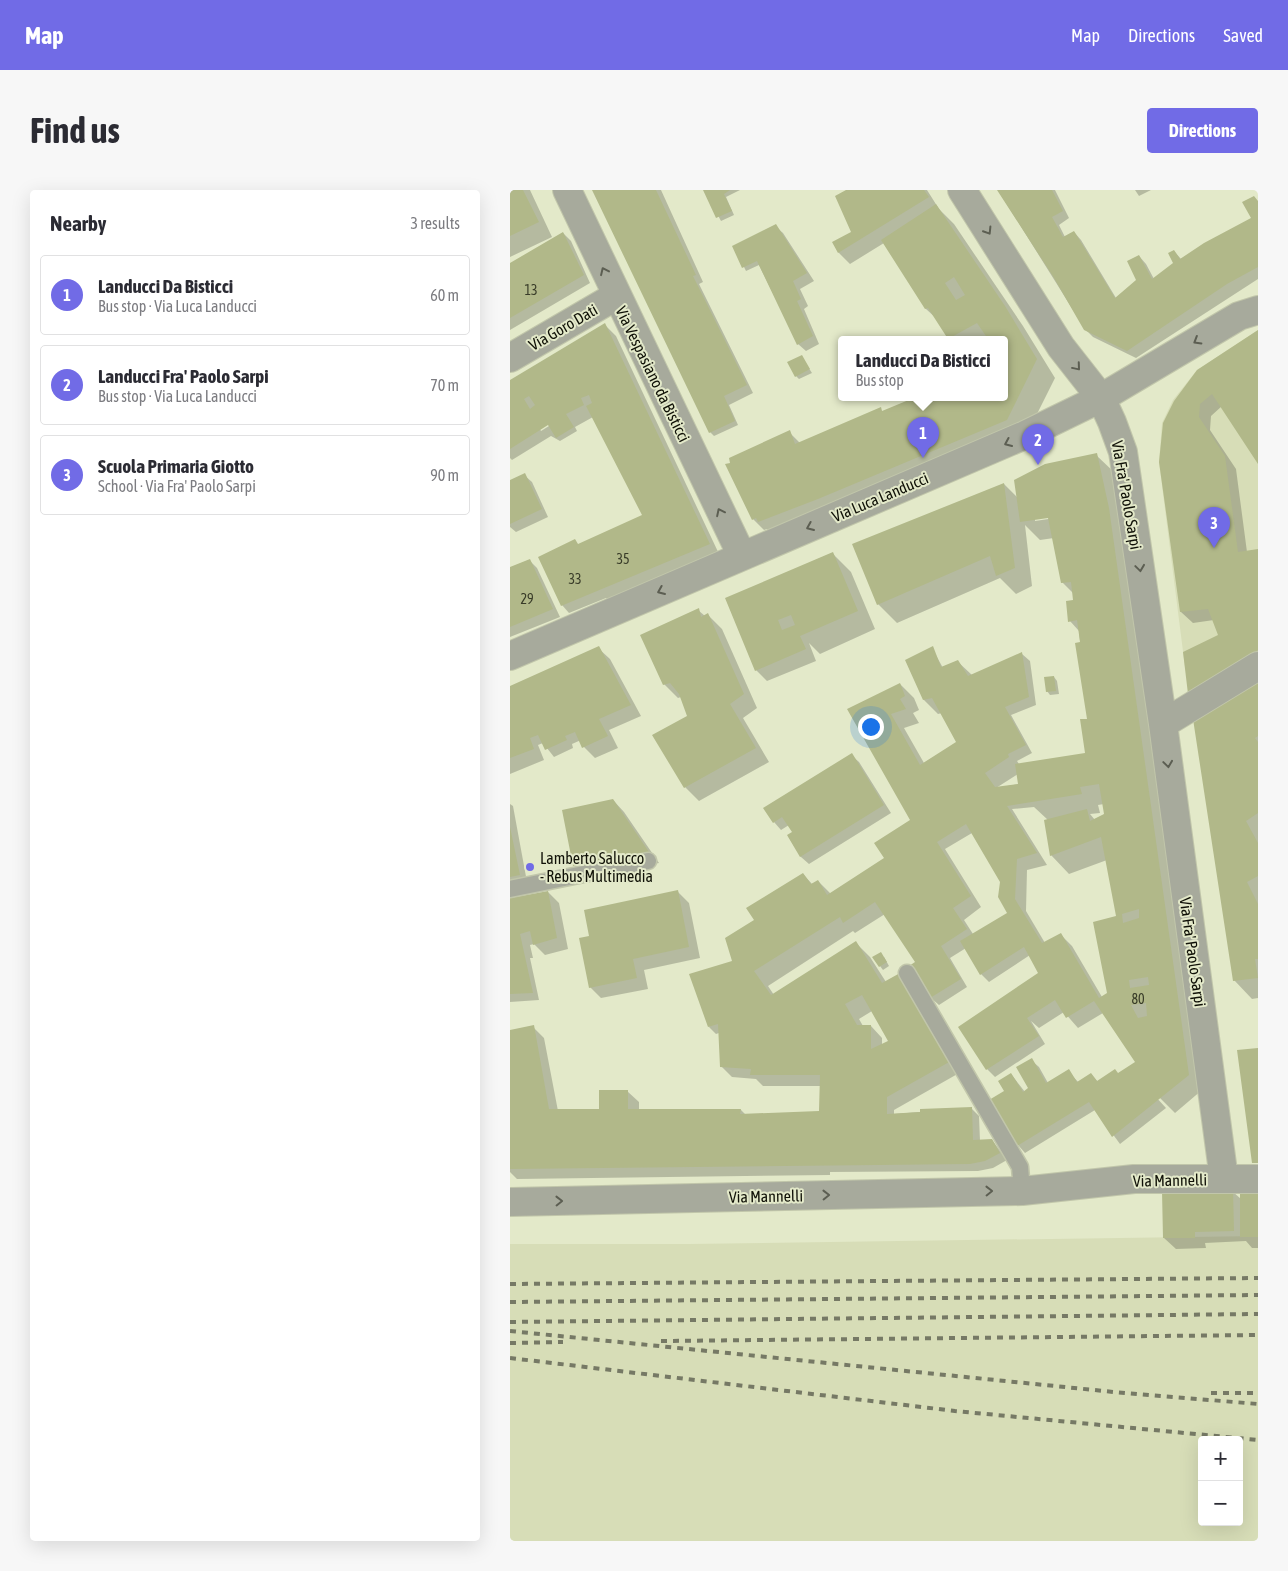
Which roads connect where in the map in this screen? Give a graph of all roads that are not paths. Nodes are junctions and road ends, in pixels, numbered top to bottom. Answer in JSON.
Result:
{"nodes":[{"id":1,"x":567,"y":190,"type":"edge"},
{"id":2,"x":962,"y":190,"type":"edge"},
{"id":3,"x":1258,"y":290,"type":"edge"},
{"id":4,"x":616,"y":296,"type":"junction"},
{"id":5,"x":1249,"y":313,"type":"edge"},
{"id":6,"x":510,"y":358,"type":"edge"},
{"id":7,"x":1101,"y":398,"type":"junction"},
{"id":8,"x":742,"y":556,"type":"junction"},
{"id":9,"x":510,"y":656,"type":"edge"},
{"id":10,"x":1258,"y":666,"type":"edge"},
{"id":11,"x":1163,"y":724,"type":"junction"},
{"id":12,"x":648,"y":861,"type":"dead end"},
{"id":13,"x":510,"y":889,"type":"edge"},
{"id":14,"x":907,"y":973,"type":"dead end"},
{"id":15,"x":1224,"y":1179,"type":"junction"},
{"id":16,"x":1258,"y":1179,"type":"edge"},
{"id":17,"x":1022,"y":1191,"type":"junction"},
{"id":18,"x":510,"y":1202,"type":"edge"}],
"edges":[{"from":4,"to":1,"type":"street","name":"Via Vespasiano da Bisticci","one_way":true},
{"from":2,"to":7,"type":"street","name":"Via Fra' Paolo Sarpi","one_way":true},
{"from":3,"to":5,"type":"street","name":"Via Luca Landucci"},
{"from":4,"to":6,"type":"street","name":"Via Goro Dati"},
{"from":8,"to":4,"type":"street","name":"Via Vespasiano da Bisticci","one_way":true},
{"from":5,"to":7,"type":"street","name":"Via Luca Landucci","one_way":true},
{"from":7,"to":8,"type":"street","name":"Via Luca Landucci","one_way":true},
{"from":7,"to":11,"type":"street","name":"Via Fra' Paolo Sarpi","one_way":true},
{"from":8,"to":9,"type":"street","name":"Via Luca Landucci","one_way":true},
{"from":10,"to":11,"type":"street"},
{"from":11,"to":15,"type":"street","name":"Via Fra' Paolo Sarpi","one_way":true},
{"from":12,"to":13,"type":"lane"},
{"from":14,"to":17,"type":"lane"},
{"from":15,"to":16,"type":"street","name":"Via Mannelli"},
{"from":15,"to":17,"type":"street","name":"Via Mannelli"},
{"from":18,"to":17,"type":"street","name":"Via Mannelli","one_way":true}]}
